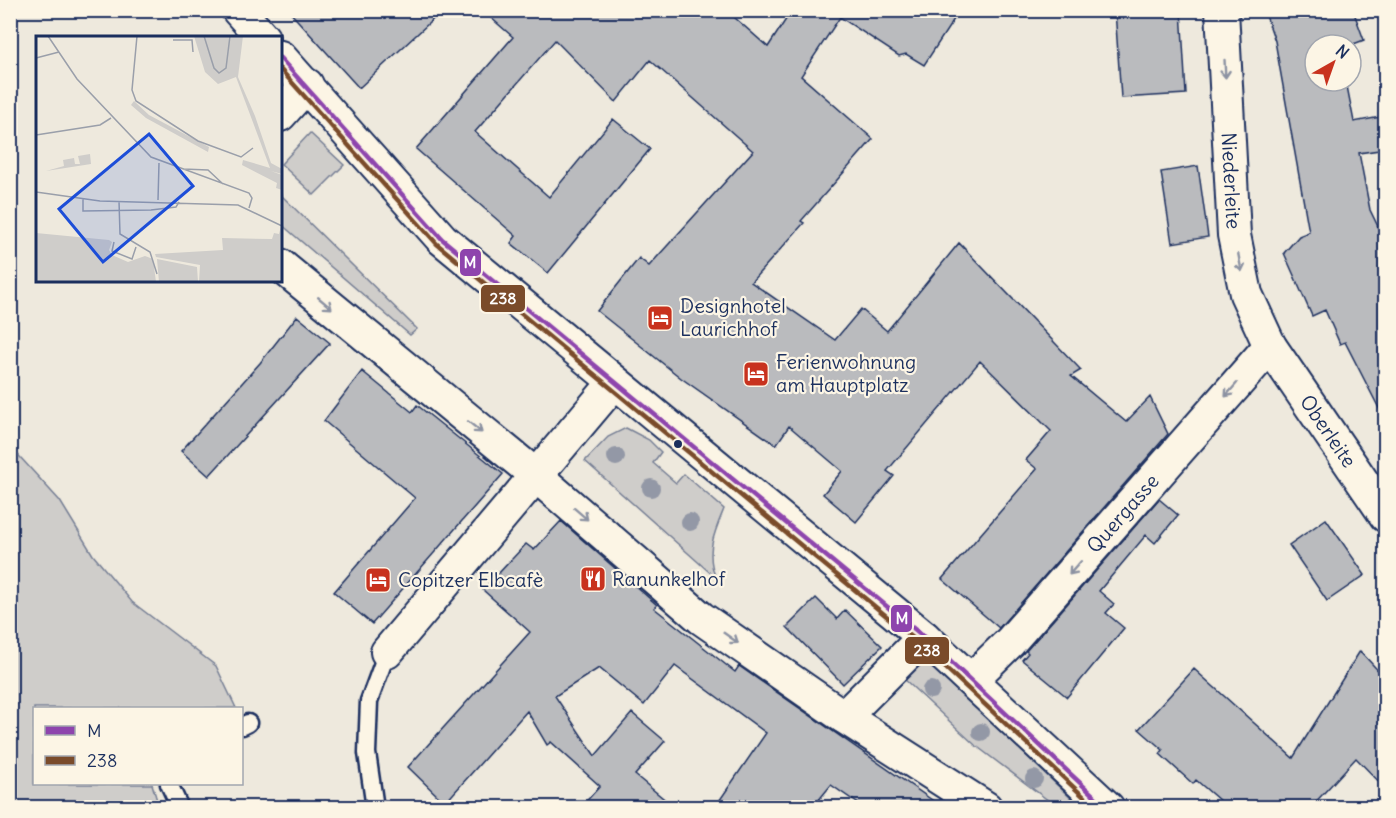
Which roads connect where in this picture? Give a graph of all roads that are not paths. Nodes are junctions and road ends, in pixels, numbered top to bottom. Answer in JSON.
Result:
{"nodes":[{"id":1,"x":238,"y":10,"type":"edge"},
{"id":2,"x":1222,"y":10,"type":"edge"},
{"id":3,"x":261,"y":36,"type":"edge"},
{"id":4,"x":282,"y":59,"type":"edge"},
{"id":5,"x":307,"y":85,"type":"junction"},
{"id":6,"x":282,"y":113,"type":"edge"},
{"id":7,"x":282,"y":267,"type":"edge"},
{"id":8,"x":1270,"y":346,"type":"junction"},
{"id":9,"x":614,"y":383,"type":"junction"},
{"id":10,"x":536,"y":476,"type":"junction"},
{"id":11,"x":1386,"y":516,"type":"edge"},
{"id":12,"x":924,"y":637,"type":"junction"},
{"id":13,"x":387,"y":652,"type":"joint"},
{"id":14,"x":972,"y":679,"type":"junction"},
{"id":15,"x":844,"y":717,"type":"junction"},
{"id":16,"x":170,"y":785,"type":"edge"},
{"id":17,"x":180,"y":807,"type":"edge"},
{"id":18,"x":375,"y":807,"type":"edge"},
{"id":19,"x":986,"y":807,"type":"edge"},
{"id":20,"x":1108,"y":807,"type":"edge"}],
"edges":[{"from":1,"to":3,"type":"street"},
{"from":2,"to":8,"type":"street","name":"Niederleite","one_way":true},
{"from":4,"to":5,"type":"street"},
{"from":5,"to":6,"type":"street"},
{"from":5,"to":9,"type":"street"},
{"from":7,"to":10,"type":"street","one_way":true},
{"from":8,"to":11,"type":"street","name":"Oberleite"},
{"from":8,"to":14,"type":"street","name":"Quergasse","one_way":true},
{"from":9,"to":10,"type":"street"},
{"from":9,"to":12,"type":"street"},
{"from":10,"to":13,"type":"street"},
{"from":10,"to":15,"type":"street","one_way":true},
{"from":12,"to":14,"type":"street"},
{"from":12,"to":15,"type":"street"},
{"from":13,"to":18,"type":"lane"},
{"from":14,"to":20,"type":"street"},
{"from":15,"to":19,"type":"street"},
{"from":16,"to":17,"type":"lane"}]}
